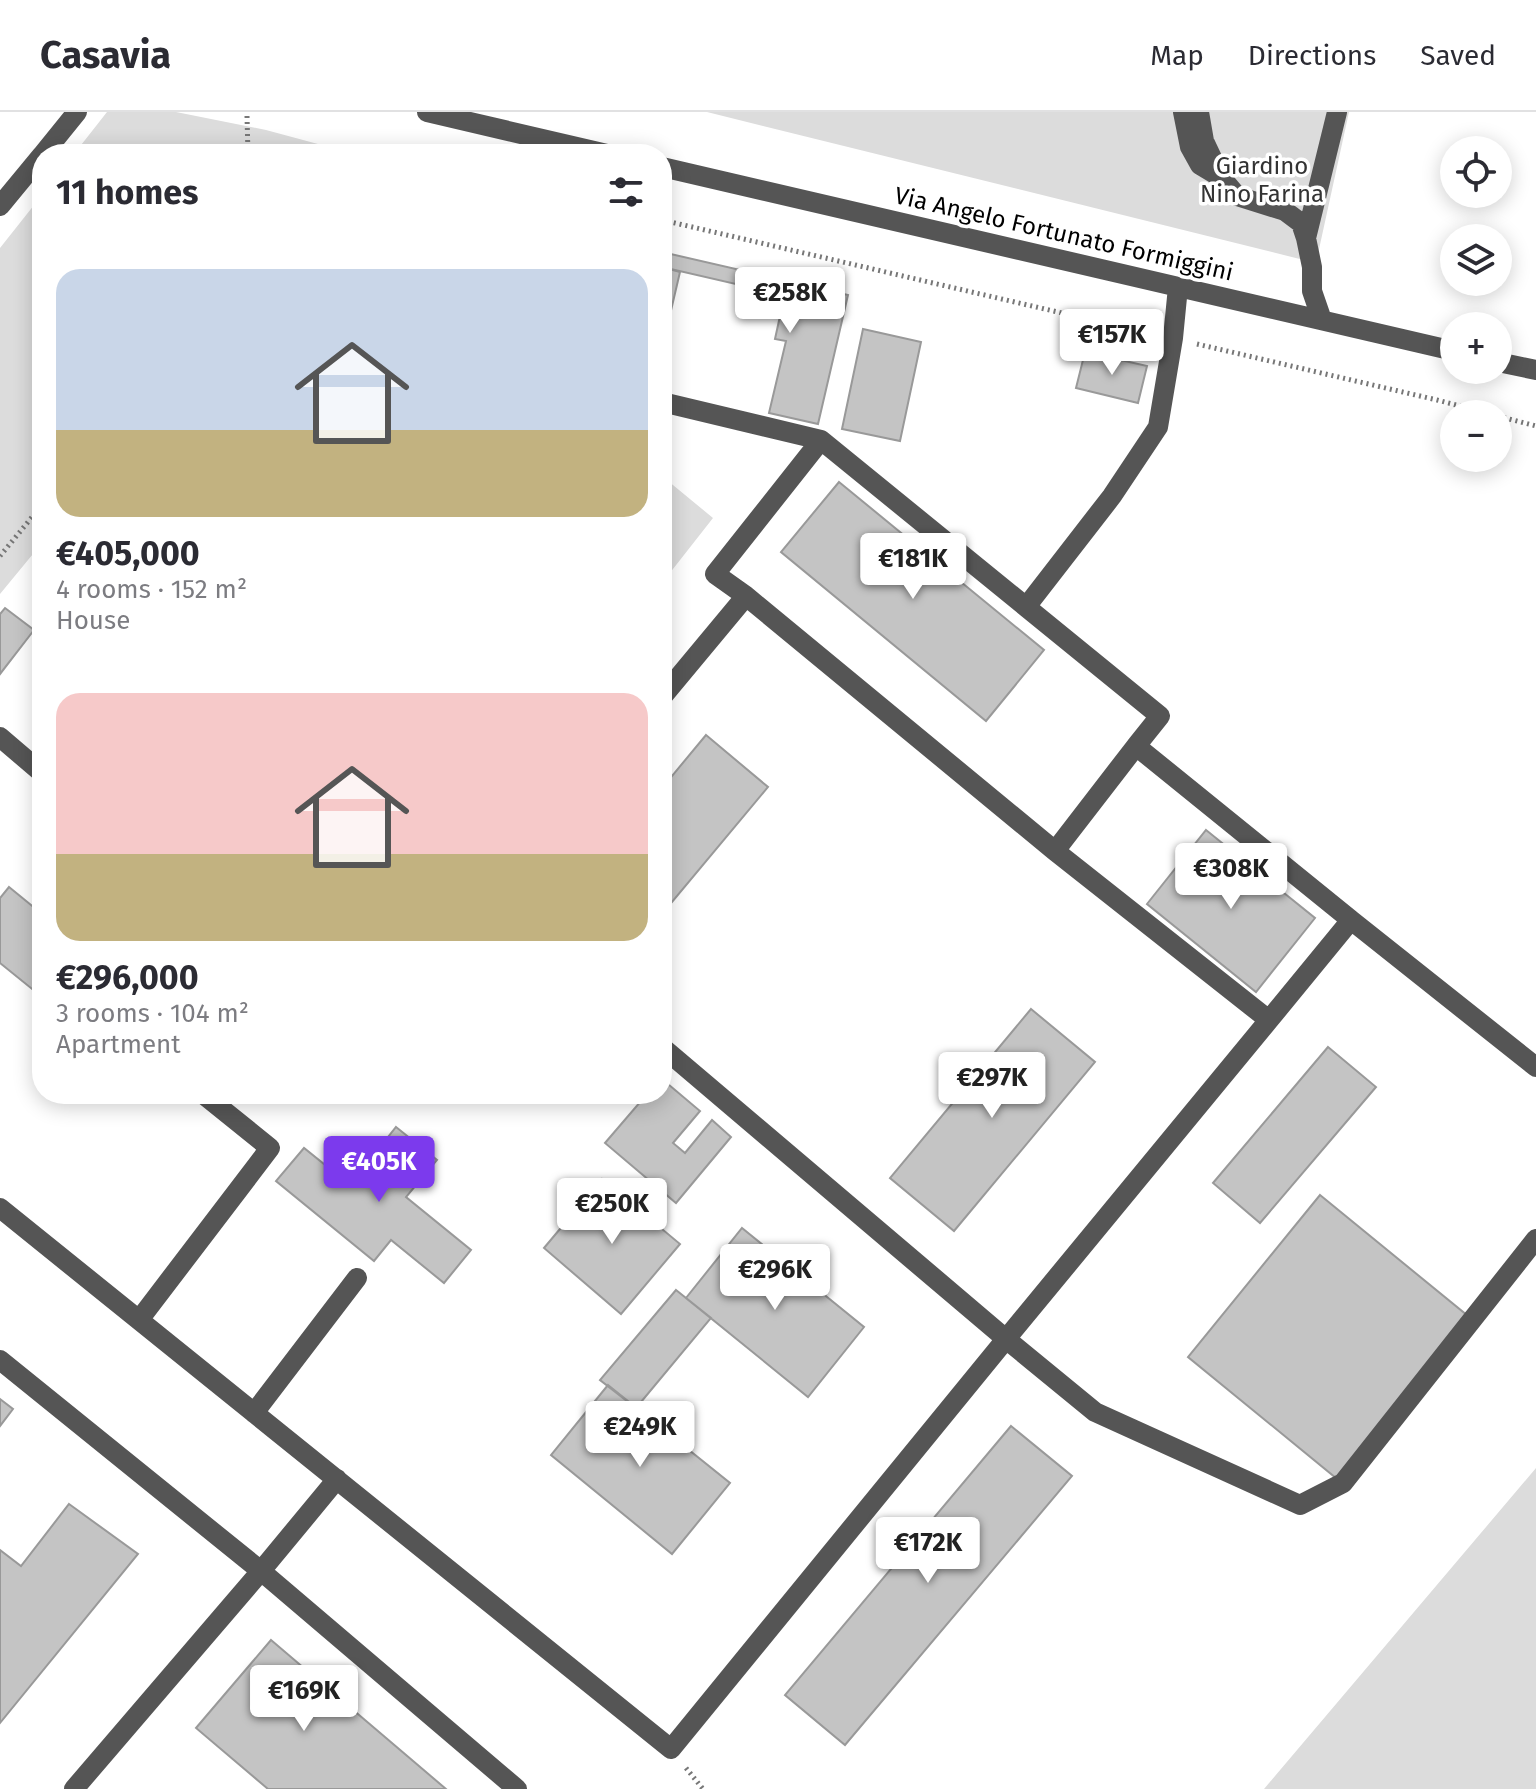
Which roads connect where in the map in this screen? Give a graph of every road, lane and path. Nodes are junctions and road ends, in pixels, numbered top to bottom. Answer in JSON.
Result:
{"nodes":[{"id":1,"x":427,"y":112,"type":"edge"},
{"id":2,"x":1183,"y":112,"type":"edge"},
{"id":3,"x":1199,"y":112,"type":"edge"},
{"id":4,"x":1337,"y":112,"type":"edge"},
{"id":5,"x":77,"y":113,"type":"edge"},
{"id":6,"x":247,"y":116,"type":"dead end"},
{"id":7,"x":51,"y":144,"type":"edge"},
{"id":8,"x":248,"y":144,"type":"edge"},
{"id":9,"x":564,"y":144,"type":"edge"},
{"id":10,"x":32,"y":167,"type":"edge"},
{"id":11,"x":672,"y":169,"type":"edge"},
{"id":12,"x":1221,"y":177,"type":"junction"},
{"id":13,"x":0,"y":206,"type":"edge"},
{"id":14,"x":672,"y":222,"type":"edge"},
{"id":15,"x":1306,"y":238,"type":"junction"},
{"id":16,"x":1178,"y":287,"type":"junction"},
{"id":17,"x":1322,"y":320,"type":"junction"},
{"id":18,"x":1173,"y":338,"type":"junction"},
{"id":19,"x":1440,"y":348,"type":"edge"},
{"id":20,"x":1512,"y":365,"type":"edge"},
{"id":21,"x":1536,"y":370,"type":"edge"},
{"id":22,"x":1440,"y":401,"type":"edge"},
{"id":23,"x":672,"y":404,"type":"edge"},
{"id":24,"x":1512,"y":420,"type":"edge"},
{"id":25,"x":1536,"y":426,"type":"edge"},
{"id":26,"x":821,"y":440,"type":"junction"},
{"id":27,"x":32,"y":517,"type":"edge"},
{"id":28,"x":0,"y":556,"type":"edge"},
{"id":29,"x":746,"y":596,"type":"junction"},
{"id":30,"x":1026,"y":607,"type":"junction"},
{"id":31,"x":672,"y":685,"type":"edge"},
{"id":32,"x":0,"y":737,"type":"edge"},
{"id":33,"x":1136,"y":746,"type":"junction"},
{"id":34,"x":32,"y":764,"type":"edge"},
{"id":35,"x":1055,"y":851,"type":"junction"},
{"id":36,"x":1351,"y":920,"type":"junction"},
{"id":37,"x":1269,"y":1020,"type":"junction"},
{"id":38,"x":672,"y":1055,"type":"edge"},
{"id":39,"x":1536,"y":1067,"type":"edge"},
{"id":40,"x":215,"y":1104,"type":"edge"},
{"id":41,"x":0,"y":1208,"type":"edge"},
{"id":42,"x":1536,"y":1239,"type":"edge"},
{"id":43,"x":357,"y":1278,"type":"dead end"},
{"id":44,"x":139,"y":1320,"type":"junction"},
{"id":45,"x":1006,"y":1339,"type":"junction"},
{"id":46,"x":0,"y":1360,"type":"edge"},
{"id":47,"x":254,"y":1413,"type":"junction"},
{"id":48,"x":337,"y":1479,"type":"junction"},
{"id":49,"x":261,"y":1571,"type":"junction"},
{"id":50,"x":74,"y":1789,"type":"edge"},
{"id":51,"x":517,"y":1789,"type":"edge"}],
"edges":[{"from":1,"to":9,"type":"street"},
{"from":2,"to":12,"type":"street"},
{"from":3,"to":12,"type":"street"},
{"from":4,"to":15,"type":"street"},
{"from":5,"to":7,"type":"street"},
{"from":6,"to":8,"type":"path"},
{"from":10,"to":13,"type":"street"},
{"from":11,"to":16,"type":"street","name":"Via Angelo Fortunato Formiggini"},
{"from":12,"to":15,"type":"street"},
{"from":14,"to":18,"type":"path"},
{"from":15,"to":17,"type":"street"},
{"from":16,"to":17,"type":"street","name":"Via Angelo Fortunato Formiggini"},
{"from":16,"to":18,"type":"street"},
{"from":17,"to":19,"type":"street","name":"Via Angelo Fortunato Formiggini"},
{"from":18,"to":22,"type":"path"},
{"from":18,"to":30,"type":"street"},
{"from":20,"to":21,"type":"street"},
{"from":23,"to":26,"type":"street"},
{"from":24,"to":25,"type":"path"},
{"from":26,"to":29,"type":"street"},
{"from":26,"to":30,"type":"street"},
{"from":27,"to":28,"type":"path"},
{"from":29,"to":31,"type":"street"},
{"from":29,"to":35,"type":"street"},
{"from":30,"to":33,"type":"street"},
{"from":32,"to":34,"type":"street"},
{"from":33,"to":35,"type":"street"},
{"from":33,"to":36,"type":"street"},
{"from":35,"to":37,"type":"street"},
{"from":36,"to":37,"type":"street"},
{"from":36,"to":39,"type":"street"},
{"from":37,"to":45,"type":"street"},
{"from":38,"to":45,"type":"street"},
{"from":40,"to":44,"type":"street"},
{"from":41,"to":44,"type":"street"},
{"from":42,"to":45,"type":"street"},
{"from":43,"to":47,"type":"street"},
{"from":44,"to":47,"type":"street"},
{"from":45,"to":48,"type":"street"},
{"from":46,"to":49,"type":"street"},
{"from":47,"to":48,"type":"street"},
{"from":48,"to":49,"type":"street"},
{"from":49,"to":50,"type":"street"},
{"from":49,"to":51,"type":"street"}]}
